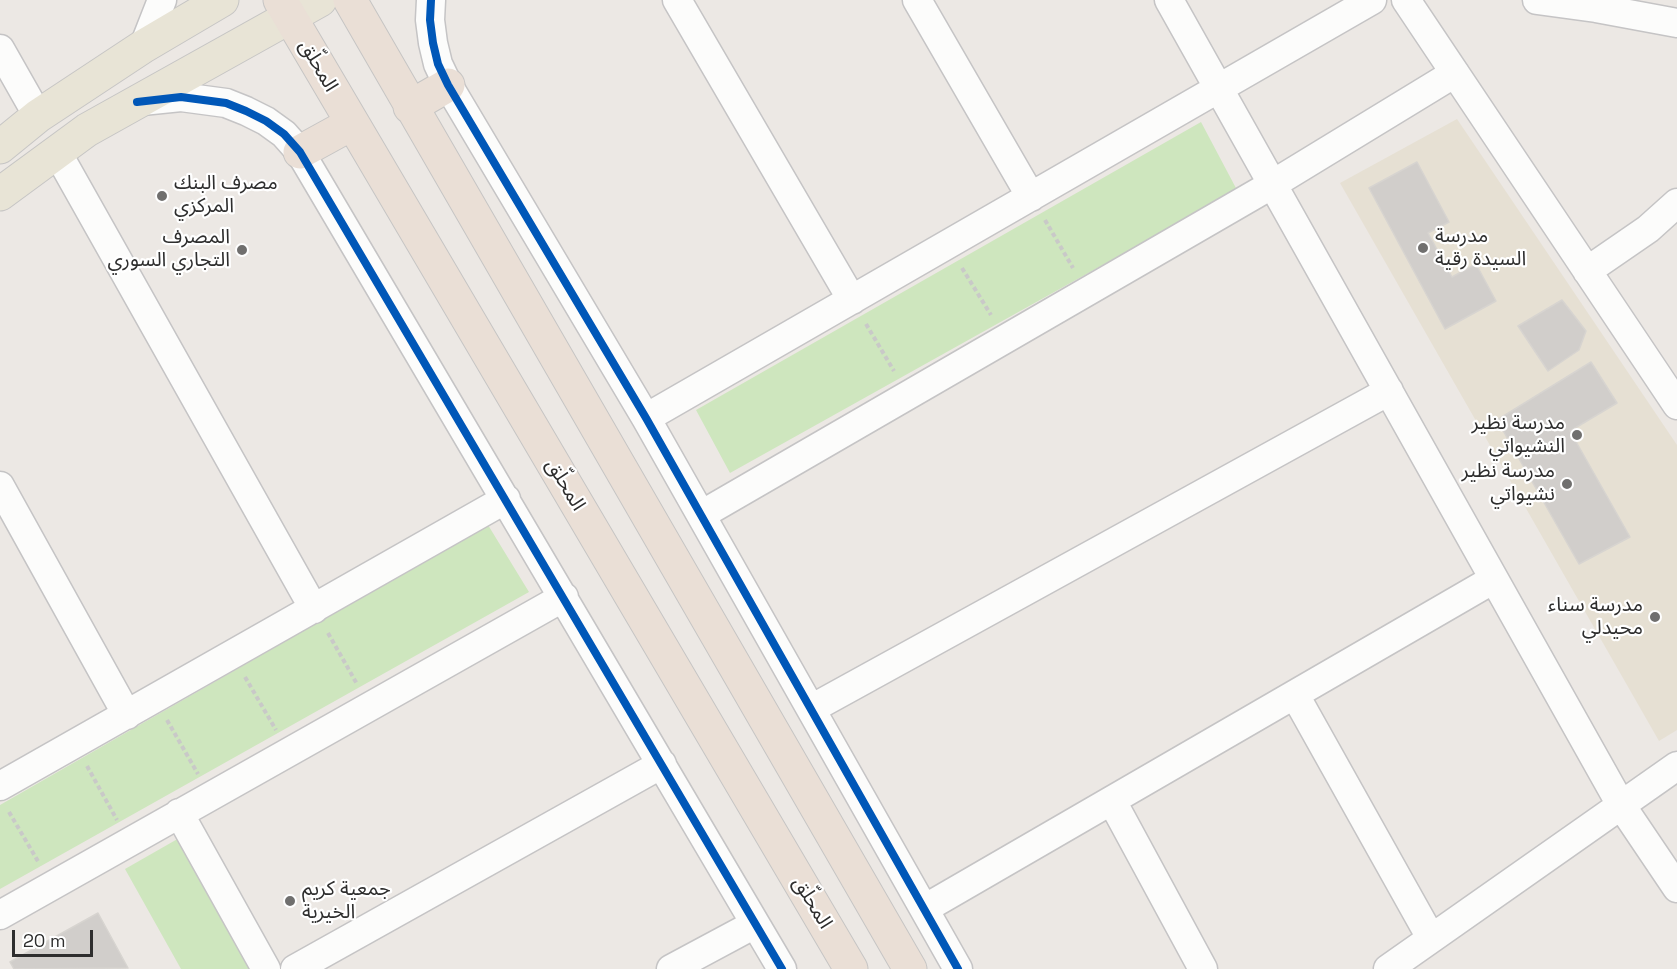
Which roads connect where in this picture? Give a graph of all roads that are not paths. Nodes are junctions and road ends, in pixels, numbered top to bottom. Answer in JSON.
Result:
{"nodes":[{"id":1,"x":162,"y":0,"type":"edge"},
{"id":2,"x":222,"y":0,"type":"edge"},
{"id":3,"x":320,"y":0,"type":"edge"},
{"id":4,"x":350,"y":0,"type":"edge"},
{"id":5,"x":431,"y":0,"type":"edge"},
{"id":6,"x":677,"y":0,"type":"edge"},
{"id":7,"x":916,"y":0,"type":"edge"},
{"id":8,"x":1168,"y":0,"type":"edge"},
{"id":9,"x":1372,"y":0,"type":"edge"},
{"id":10,"x":1406,"y":0,"type":"edge"},
{"id":11,"x":1537,"y":0,"type":"edge"},
{"id":12,"x":285,"y":9,"type":"edge"},
{"id":13,"x":1677,"y":23,"type":"edge"},
{"id":14,"x":144,"y":46,"type":"junction"},
{"id":15,"x":0,"y":49,"type":"edge"},
{"id":16,"x":1455,"y":73,"type":"junction"},
{"id":17,"x":448,"y":85,"type":"junction"},
{"id":18,"x":1219,"y":88,"type":"junction"},
{"id":19,"x":137,"y":102,"type":"junction"},
{"id":20,"x":410,"y":107,"type":"junction"},
{"id":21,"x":38,"y":116,"type":"junction"},
{"id":22,"x":351,"y":124,"type":"junction"},
{"id":23,"x":0,"y":147,"type":"edge"},
{"id":24,"x":57,"y":152,"type":"junction"},
{"id":25,"x":300,"y":152,"type":"junction"},
{"id":26,"x":1273,"y":184,"type":"junction"},
{"id":27,"x":0,"y":194,"type":"edge"},
{"id":28,"x":1031,"y":196,"type":"junction"},
{"id":29,"x":1677,"y":203,"type":"edge"},
{"id":30,"x":1587,"y":271,"type":"junction"},
{"id":31,"x":852,"y":300,"type":"junction"},
{"id":32,"x":1389,"y":391,"type":"junction"},
{"id":33,"x":1677,"y":405,"type":"edge"},
{"id":34,"x":646,"y":418,"type":"junction"},
{"id":35,"x":0,"y":486,"type":"edge"},
{"id":36,"x":506,"y":500,"type":"junction"},
{"id":37,"x":701,"y":515,"type":"junction"},
{"id":38,"x":1494,"y":579,"type":"junction"},
{"id":39,"x":564,"y":597,"type":"junction"},
{"id":40,"x":314,"y":609,"type":"junction"},
{"id":41,"x":1295,"y":694,"type":"junction"},
{"id":42,"x":811,"y":710,"type":"junction"},
{"id":43,"x":127,"y":715,"type":"junction"},
{"id":44,"x":662,"y":764,"type":"junction"},
{"id":45,"x":1677,"y":766,"type":"edge"},
{"id":46,"x":3,"y":796,"type":"edge"},
{"id":47,"x":1112,"y":801,"type":"junction"},
{"id":48,"x":1621,"y":805,"type":"junction"},
{"id":49,"x":179,"y":813,"type":"junction"},
{"id":50,"x":1677,"y":888,"type":"edge"},
{"id":51,"x":924,"y":909,"type":"junction"},
{"id":52,"x":0,"y":915,"type":"edge"},
{"id":53,"x":755,"y":924,"type":"junction"},
{"id":54,"x":1431,"y":938,"type":"junction"},
{"id":55,"x":267,"y":969,"type":"edge"},
{"id":56,"x":295,"y":969,"type":"edge"},
{"id":57,"x":671,"y":969,"type":"edge"},
{"id":58,"x":782,"y":969,"type":"edge"},
{"id":59,"x":851,"y":969,"type":"edge"},
{"id":60,"x":910,"y":969,"type":"edge"},
{"id":61,"x":958,"y":969,"type":"edge"},
{"id":62,"x":1203,"y":969,"type":"edge"},
{"id":63,"x":1388,"y":969,"type":"edge"}],
"edges":[{"from":1,"to":14,"type":"street"},
{"from":2,"to":14,"type":"main road"},
{"from":3,"to":12,"type":"main road"},
{"from":4,"to":20,"type":"highway"},
{"from":5,"to":17,"type":"street"},
{"from":6,"to":31,"type":"street"},
{"from":7,"to":28,"type":"street"},
{"from":8,"to":18,"type":"street"},
{"from":9,"to":18,"type":"street"},
{"from":10,"to":16,"type":"street"},
{"from":11,"to":13,"type":"street"},
{"from":12,"to":19,"type":"main road"},
{"from":12,"to":22,"type":"highway","name":"المحلّق"},
{"from":14,"to":21,"type":"main road"},
{"from":15,"to":21,"type":"street"},
{"from":16,"to":26,"type":"street"},
{"from":16,"to":30,"type":"street"},
{"from":17,"to":20,"type":"highway"},
{"from":17,"to":34,"type":"street"},
{"from":18,"to":26,"type":"street"},
{"from":18,"to":28,"type":"street"},
{"from":19,"to":24,"type":"main road"},
{"from":19,"to":25,"type":"street"},
{"from":20,"to":60,"type":"highway"},
{"from":21,"to":23,"type":"main road"},
{"from":22,"to":25,"type":"highway"},
{"from":22,"to":59,"type":"highway","name":"المحلّق"},
{"from":24,"to":27,"type":"main road"},
{"from":24,"to":40,"type":"street"},
{"from":25,"to":36,"type":"street"},
{"from":26,"to":32,"type":"street"},
{"from":26,"to":37,"type":"street"},
{"from":28,"to":31,"type":"street"},
{"from":29,"to":30,"type":"street"},
{"from":30,"to":33,"type":"street"},
{"from":31,"to":34,"type":"street"},
{"from":32,"to":38,"type":"street"},
{"from":32,"to":42,"type":"street"},
{"from":34,"to":37,"type":"street"},
{"from":35,"to":43,"type":"street"},
{"from":36,"to":39,"type":"street"},
{"from":36,"to":40,"type":"street"},
{"from":37,"to":42,"type":"street"},
{"from":38,"to":41,"type":"street"},
{"from":38,"to":48,"type":"street"},
{"from":39,"to":44,"type":"street"},
{"from":39,"to":49,"type":"street"},
{"from":40,"to":43,"type":"street"},
{"from":41,"to":47,"type":"street"},
{"from":41,"to":54,"type":"street"},
{"from":42,"to":51,"type":"street"},
{"from":43,"to":46,"type":"street"},
{"from":44,"to":53,"type":"street"},
{"from":44,"to":56,"type":"street"},
{"from":45,"to":48,"type":"street"},
{"from":47,"to":51,"type":"street"},
{"from":47,"to":62,"type":"street"},
{"from":48,"to":50,"type":"street"},
{"from":48,"to":54,"type":"street"},
{"from":49,"to":52,"type":"street"},
{"from":49,"to":55,"type":"street"},
{"from":51,"to":61,"type":"street"},
{"from":53,"to":57,"type":"street"},
{"from":53,"to":58,"type":"street"},
{"from":54,"to":63,"type":"street"}]}
